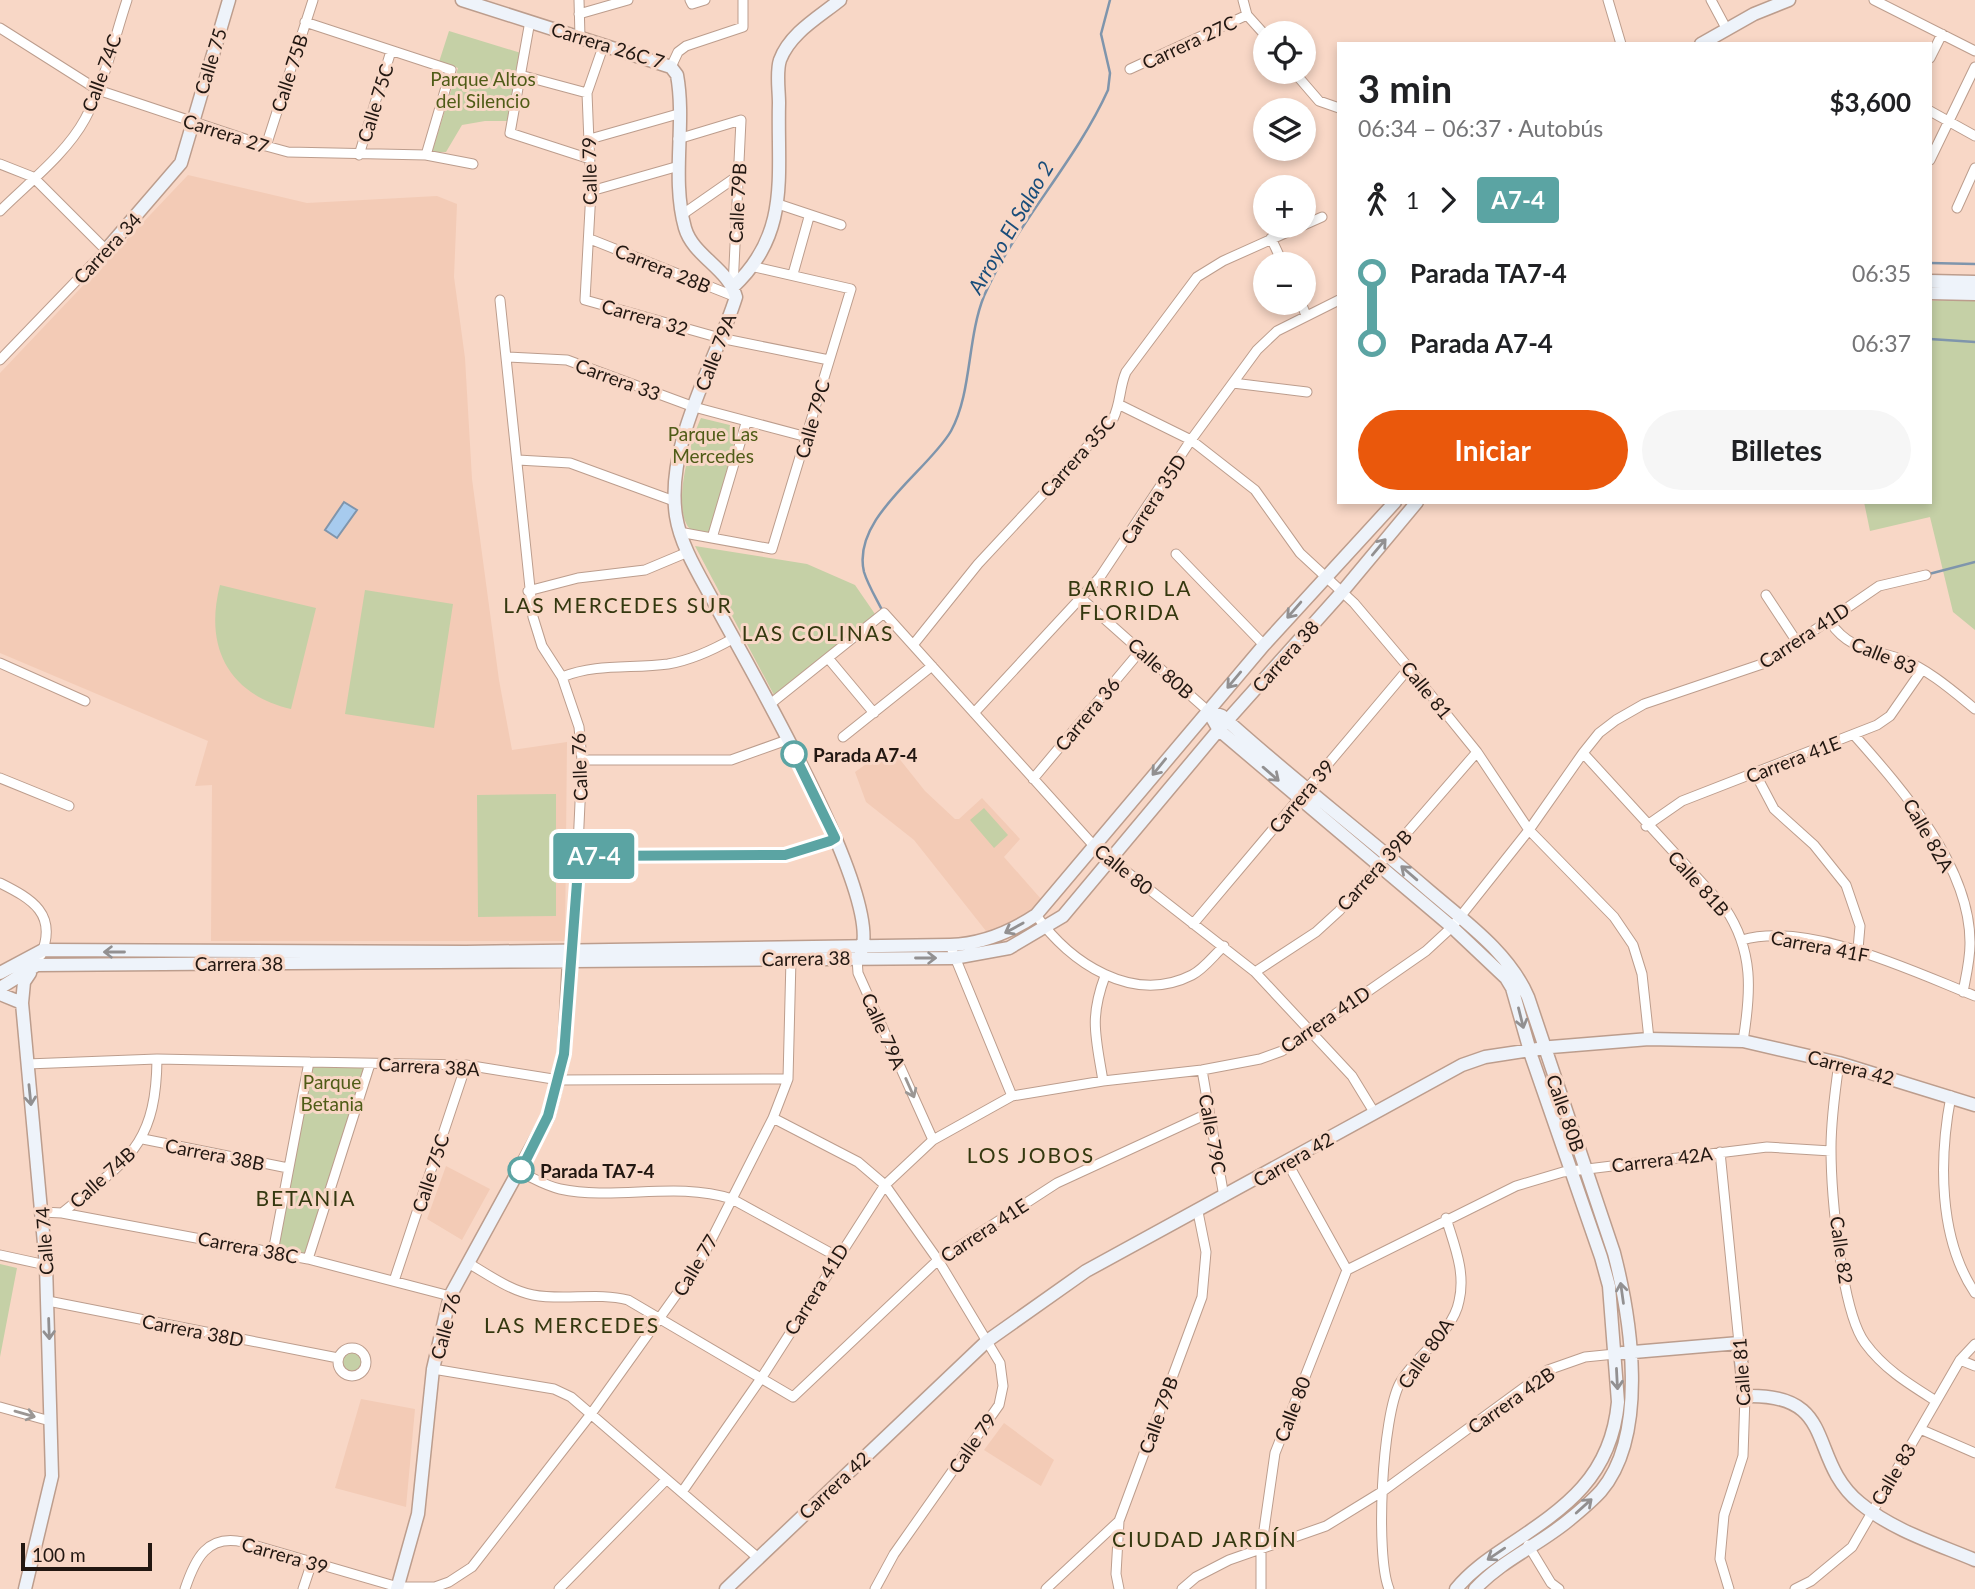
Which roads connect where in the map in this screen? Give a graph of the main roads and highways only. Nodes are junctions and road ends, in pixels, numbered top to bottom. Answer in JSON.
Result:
{"nodes":[{"id":1,"x":229,"y":0,"type":"edge"},
{"id":2,"x":462,"y":0,"type":"edge"},
{"id":3,"x":840,"y":0,"type":"edge"},
{"id":4,"x":1780,"y":1,"type":"edge"},
{"id":5,"x":1704,"y":42,"type":"edge"},
{"id":6,"x":671,"y":67,"type":"joint"},
{"id":7,"x":191,"y":122,"type":"joint"},
{"id":8,"x":106,"y":250,"type":"road end"},
{"id":9,"x":1932,"y":281,"type":"edge"},
{"id":10,"x":1975,"y":282,"type":"edge"},
{"id":11,"x":735,"y":292,"type":"junction"},
{"id":12,"x":1932,"y":293,"type":"edge"},
{"id":13,"x":1975,"y":294,"type":"edge"},
{"id":14,"x":1393,"y":504,"type":"edge"},
{"id":15,"x":1415,"y":504,"type":"edge"},
{"id":16,"x":1208,"y":711,"type":"junction"},
{"id":17,"x":1223,"y":725,"type":"junction"},
{"id":18,"x":1303,"y":794,"type":"junction"},
{"id":19,"x":1456,"y":922,"type":"junction"},
{"id":20,"x":860,"y":953,"type":"junction"},
{"id":21,"x":571,"y":956,"type":"junction"},
{"id":22,"x":37,"y":965,"type":"junction"},
{"id":23,"x":0,"y":973,"type":"edge"},
{"id":24,"x":0,"y":988,"type":"edge"},
{"id":25,"x":0,"y":994,"type":"edge"},
{"id":26,"x":22,"y":1003,"type":"junction"},
{"id":27,"x":1544,"y":1048,"type":"junction"},
{"id":28,"x":1529,"y":1050,"type":"junction"},
{"id":29,"x":1975,"y":1105,"type":"edge"},
{"id":30,"x":1739,"y":1343,"type":"joint"},
{"id":31,"x":1615,"y":1353,"type":"junction"},
{"id":32,"x":1629,"y":1353,"type":"junction"},
{"id":33,"x":1526,"y":1541,"type":"junction"},
{"id":34,"x":1975,"y":1560,"type":"edge"},
{"id":35,"x":398,"y":1588,"type":"edge"},
{"id":36,"x":25,"y":1589,"type":"edge"},
{"id":37,"x":726,"y":1589,"type":"edge"},
{"id":38,"x":1456,"y":1589,"type":"edge"},
{"id":39,"x":1475,"y":1589,"type":"edge"}],
"edges":[{"from":1,"to":7,"type":"main road","name":"Calle 75"},
{"from":2,"to":6,"type":"main road","name":"Carrera 26C 7"},
{"from":3,"to":11,"type":"main road"},
{"from":4,"to":5,"type":"main road"},
{"from":6,"to":11,"type":"main road","name":"Calle 79A"},
{"from":7,"to":8,"type":"main road","name":"Carrera 34"},
{"from":9,"to":10,"type":"main road"},
{"from":11,"to":20,"type":"main road","name":"Calle 79A"},
{"from":12,"to":13,"type":"main road"},
{"from":14,"to":16,"type":"main road","name":"Carrera 38","one_way":true},
{"from":17,"to":15,"type":"main road","name":"Carrera 38","one_way":true},
{"from":16,"to":17,"type":"main road","name":"Calle 80B"},
{"from":16,"to":20,"type":"main road","name":"Carrera 38","one_way":true},
{"from":17,"to":18,"type":"main road","name":"Calle 80B"},
{"from":20,"to":17,"type":"main road","name":"Carrera 38","one_way":true},
{"from":18,"to":19,"type":"main road","name":"Calle 80B"},
{"from":19,"to":18,"type":"main road","name":"Calle 80B","one_way":true},
{"from":19,"to":27,"type":"main road","name":"Calle 80B"},
{"from":19,"to":28,"type":"main road","name":"Calle 80B","one_way":true},
{"from":20,"to":21,"type":"main road","name":"Carrera 38"},
{"from":20,"to":21,"type":"main road","name":"Carrera 38"},
{"from":21,"to":22,"type":"main road","name":"Carrera 38"},
{"from":21,"to":23,"type":"main road","name":"Carrera 38","one_way":true},
{"from":21,"to":35,"type":"main road","name":"Calle 76"},
{"from":22,"to":24,"type":"main road"},
{"from":22,"to":26,"type":"main road","name":"Calle 74"},
{"from":25,"to":26,"type":"main road"},
{"from":26,"to":36,"type":"main road","name":"Calle 74","one_way":true},
{"from":27,"to":28,"type":"main road","name":"Carrera 42"},
{"from":27,"to":29,"type":"main road","name":"Carrera 42"},
{"from":32,"to":27,"type":"main road","name":"Calle 80B","one_way":true},
{"from":28,"to":31,"type":"main road","name":"Calle 80B"},
{"from":28,"to":37,"type":"main road","name":"Carrera 42"},
{"from":30,"to":32,"type":"main road","name":"Carrera 42B"},
{"from":30,"to":34,"type":"main road","name":"Calle 81"},
{"from":31,"to":32,"type":"main road","name":"Carrera 42B"},
{"from":31,"to":33,"type":"main road","name":"Calle 80B","one_way":true},
{"from":33,"to":32,"type":"main road","name":"Calle 80B","one_way":true},
{"from":33,"to":38,"type":"main road","name":"Calle 80B","one_way":true},
{"from":33,"to":39,"type":"main road","name":"Calle 80B"}]}
